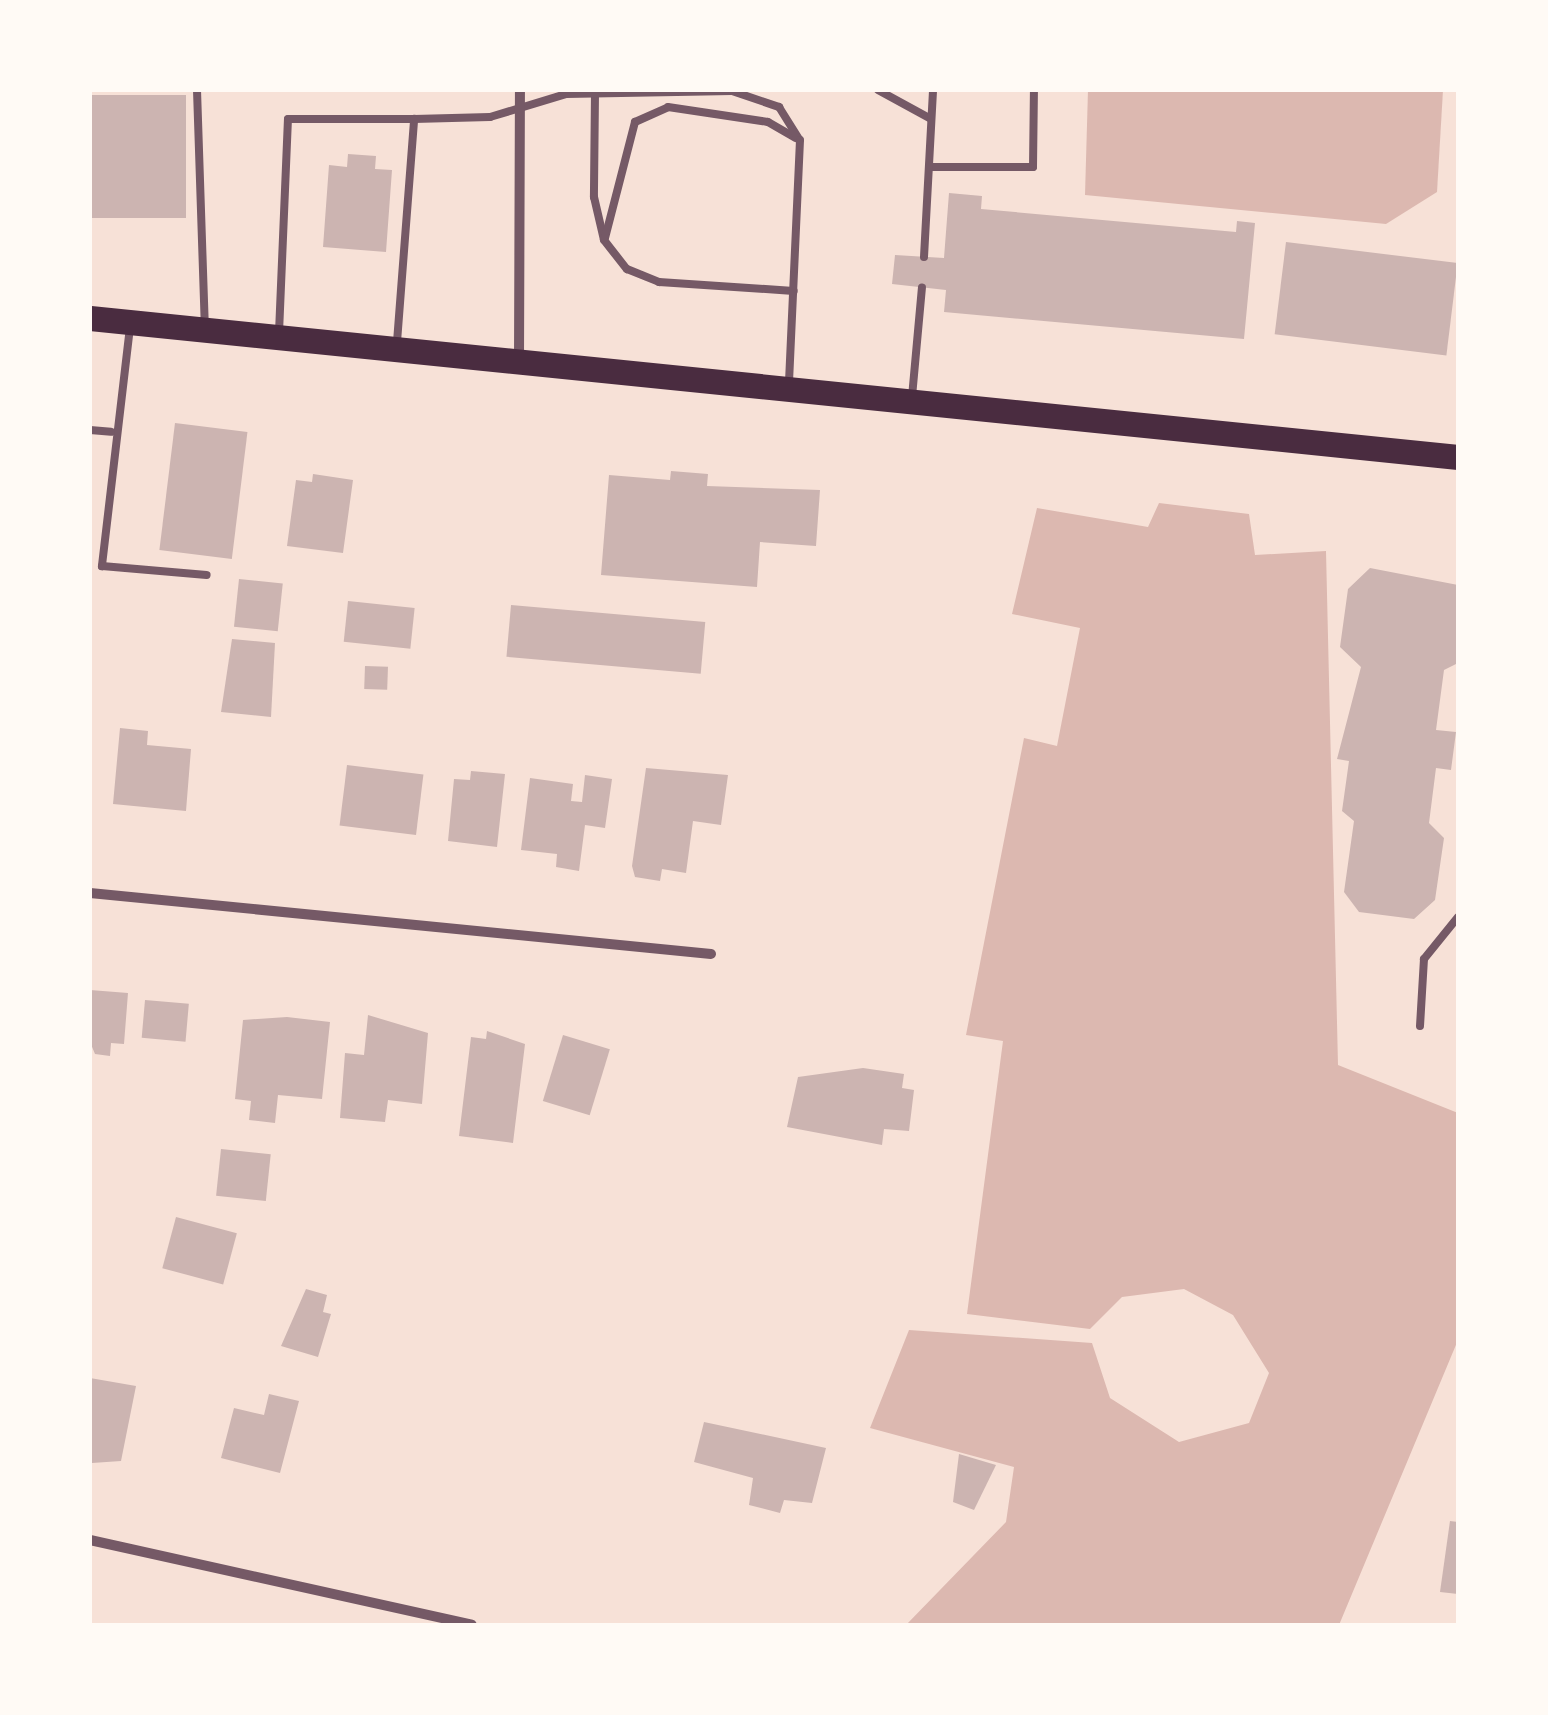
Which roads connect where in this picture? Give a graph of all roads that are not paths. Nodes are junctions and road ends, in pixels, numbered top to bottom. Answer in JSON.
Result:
{"nodes":[{"id":1,"x":197,"y":90,"type":"edge"},
{"id":2,"x":520,"y":90,"type":"edge"},
{"id":3,"x":878,"y":90,"type":"edge"},
{"id":4,"x":933,"y":90,"type":"edge"},
{"id":5,"x":1034,"y":90,"type":"edge"},
{"id":6,"x":595,"y":93,"type":"junction"},
{"id":7,"x":520,"y":104,"type":"junction"},
{"id":8,"x":414,"y":119,"type":"junction"},
{"id":9,"x":931,"y":119,"type":"junction"},
{"id":10,"x":800,"y":140,"type":"junction"},
{"id":11,"x":931,"y":167,"type":"junction"},
{"id":12,"x":604,"y":240,"type":"junction"},
{"id":13,"x":924,"y":257,"type":"dead end"},
{"id":14,"x":922,"y":288,"type":"dead end"},
{"id":15,"x":794,"y":291,"type":"junction"},
{"id":16,"x":90,"y":318,"type":"edge"},
{"id":17,"x":130,"y":322,"type":"junction"},
{"id":18,"x":205,"y":332,"type":"junction"},
{"id":19,"x":280,"y":336,"type":"junction"},
{"id":20,"x":397,"y":352,"type":"junction"},
{"id":21,"x":519,"y":361,"type":"junction"},
{"id":22,"x":788,"y":389,"type":"junction"},
{"id":23,"x":911,"y":402,"type":"junction"},
{"id":24,"x":90,"y":430,"type":"edge"},
{"id":25,"x":111,"y":432,"type":"junction"},
{"id":26,"x":1458,"y":457,"type":"edge"},
{"id":27,"x":207,"y":575,"type":"dead end"},
{"id":28,"x":90,"y":894,"type":"edge"},
{"id":29,"x":1458,"y":917,"type":"edge"},
{"id":30,"x":710,"y":954,"type":"dead end"},
{"id":31,"x":1420,"y":1026,"type":"dead end"},
{"id":32,"x":90,"y":1540,"type":"edge"},
{"id":33,"x":472,"y":1624,"type":"edge"}],
"edges":[{"from":1,"to":18,"type":"lane"},
{"from":2,"to":7,"type":"street"},
{"from":3,"to":9,"type":"lane"},
{"from":4,"to":9,"type":"lane"},
{"from":5,"to":11,"type":"lane"},
{"from":6,"to":7,"type":"lane"},
{"from":6,"to":10,"type":"lane"},
{"from":6,"to":12,"type":"lane"},
{"from":7,"to":8,"type":"lane"},
{"from":7,"to":21,"type":"street"},
{"from":8,"to":19,"type":"lane"},
{"from":8,"to":20,"type":"lane"},
{"from":9,"to":11,"type":"lane"},
{"from":10,"to":12,"type":"lane"},
{"from":10,"to":15,"type":"lane"},
{"from":11,"to":13,"type":"lane"},
{"from":12,"to":15,"type":"lane"},
{"from":14,"to":23,"type":"lane"},
{"from":15,"to":22,"type":"lane"},
{"from":16,"to":17,"type":"main road"},
{"from":17,"to":18,"type":"main road"},
{"from":17,"to":25,"type":"lane"},
{"from":18,"to":19,"type":"main road"},
{"from":19,"to":20,"type":"main road"},
{"from":20,"to":21,"type":"main road"},
{"from":21,"to":22,"type":"main road"},
{"from":22,"to":23,"type":"main road"},
{"from":23,"to":26,"type":"main road"},
{"from":24,"to":25,"type":"lane"},
{"from":25,"to":27,"type":"lane"},
{"from":28,"to":30,"type":"street"},
{"from":29,"to":31,"type":"lane"},
{"from":32,"to":33,"type":"street"}]}
